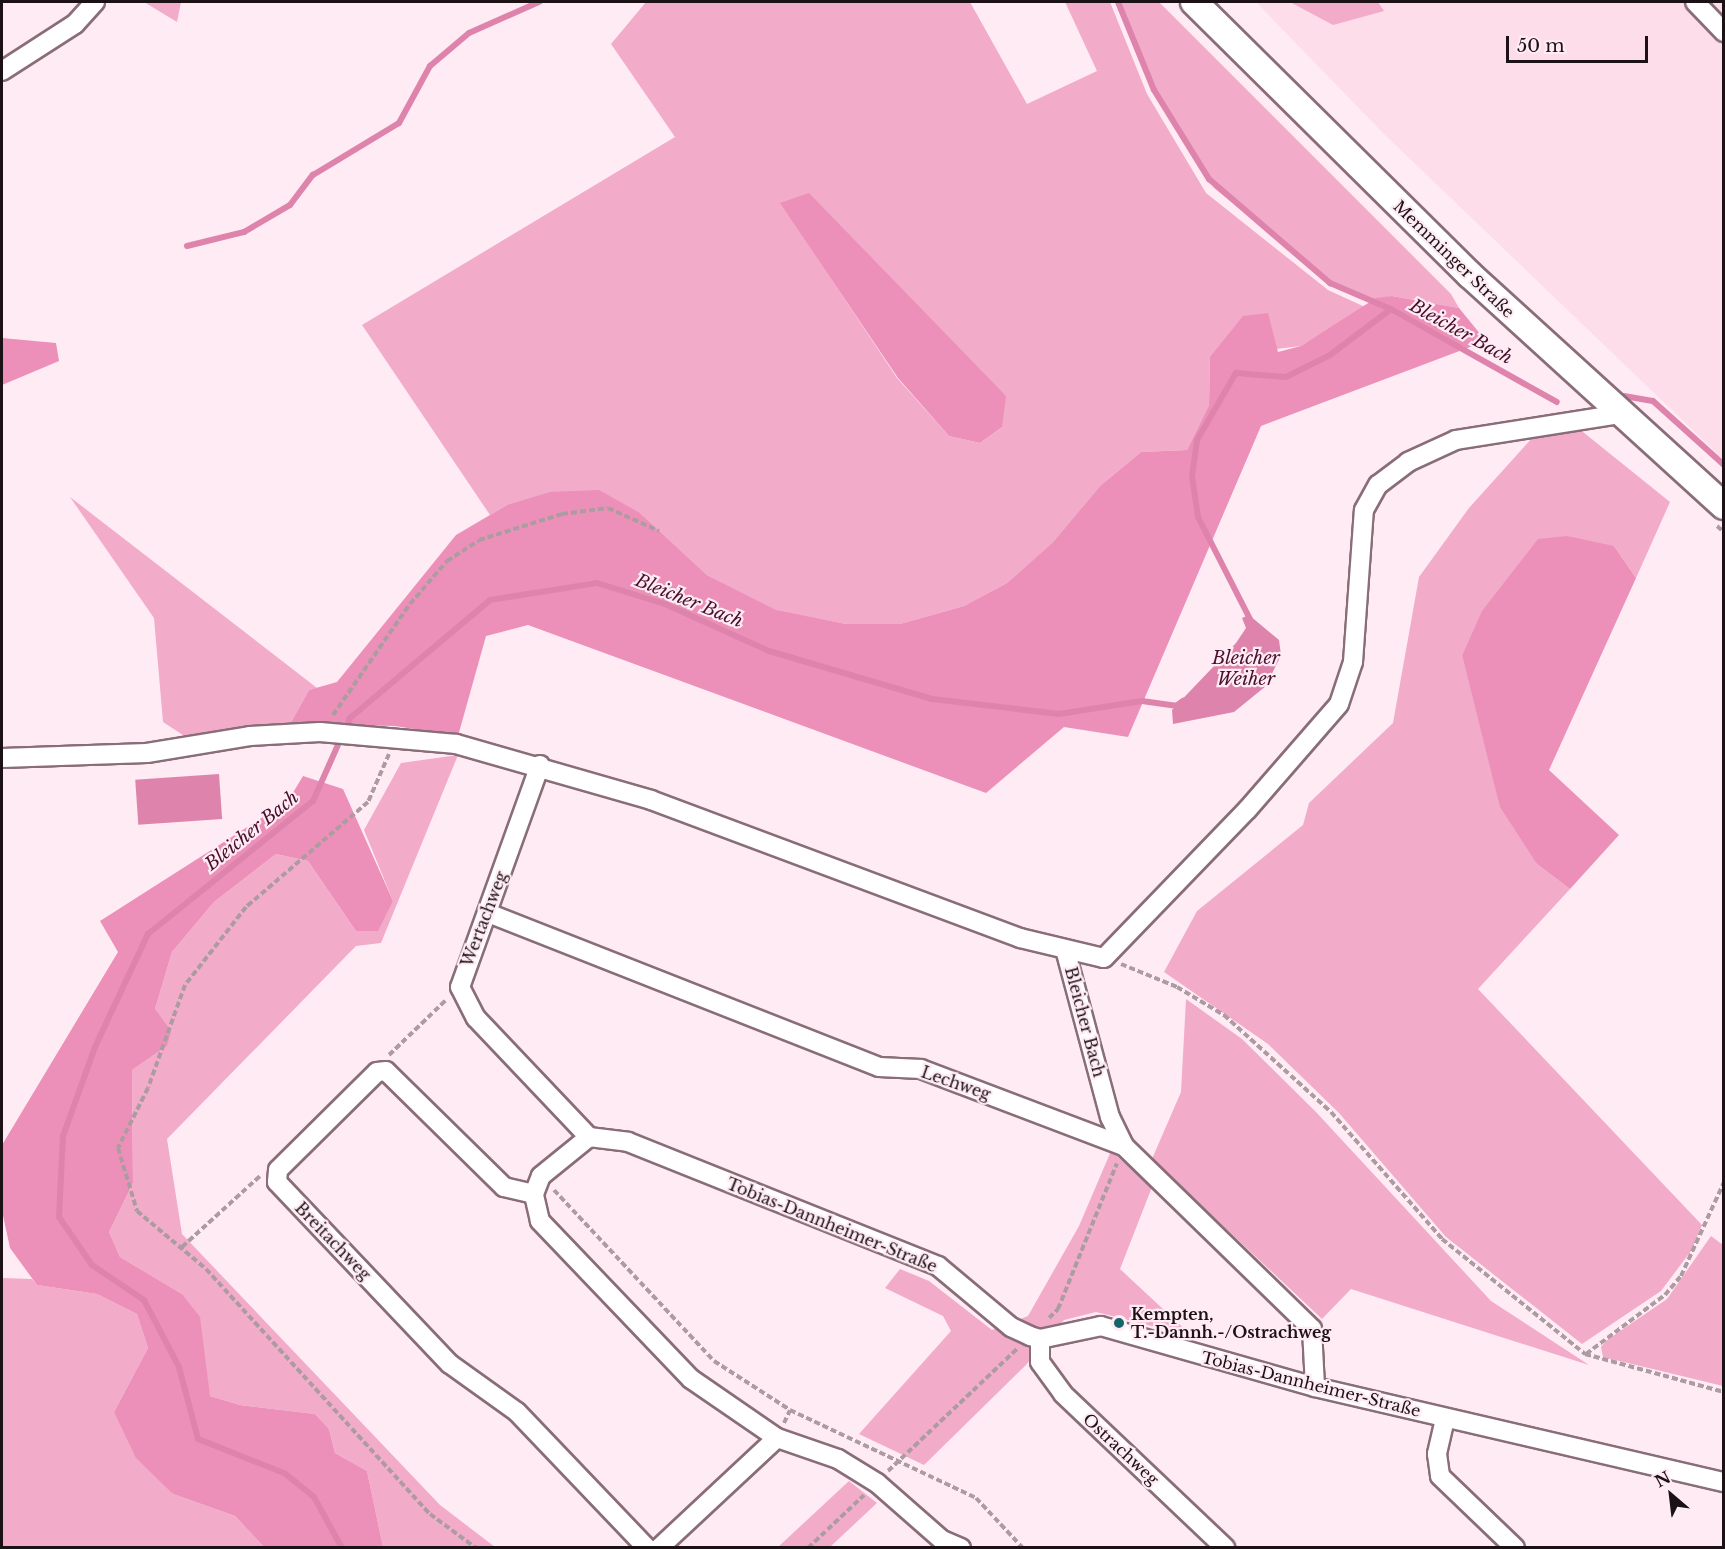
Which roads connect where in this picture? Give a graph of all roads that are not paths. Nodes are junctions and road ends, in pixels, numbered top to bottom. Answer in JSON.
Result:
{"nodes":[{"id":1,"x":95,"y":2,"type":"edge"},
{"id":2,"x":1194,"y":2,"type":"edge"},
{"id":3,"x":1695,"y":2,"type":"edge"},
{"id":4,"x":1724,"y":32,"type":"edge"},
{"id":5,"x":2,"y":71,"type":"edge"},
{"id":6,"x":1620,"y":414,"type":"junction"},
{"id":7,"x":1724,"y":506,"type":"edge"},
{"id":8,"x":2,"y":758,"type":"edge"},
{"id":9,"x":540,"y":765,"type":"junction"},
{"id":10,"x":488,"y":913,"type":"junction"},
{"id":11,"x":1066,"y":952,"type":"junction"},
{"id":12,"x":589,"y":1137,"type":"junction"},
{"id":13,"x":1125,"y":1146,"type":"junction"},
{"id":14,"x":534,"y":1194,"type":"junction"},
{"id":15,"x":1035,"y":1338,"type":"junction"},
{"id":16,"x":1315,"y":1387,"type":"junction"},
{"id":17,"x":1445,"y":1419,"type":"junction"},
{"id":18,"x":777,"y":1438,"type":"junction"},
{"id":19,"x":1724,"y":1482,"type":"edge"},
{"id":20,"x":938,"y":1544,"type":"edge"},
{"id":21,"x":647,"y":1548,"type":"edge"},
{"id":22,"x":659,"y":1548,"type":"edge"},
{"id":23,"x":961,"y":1548,"type":"edge"},
{"id":24,"x":1225,"y":1548,"type":"edge"},
{"id":25,"x":1515,"y":1548,"type":"edge"}],
"edges":[{"from":1,"to":5,"type":"street"},
{"from":2,"to":6,"type":"main road","name":"Memminger Straße"},
{"from":3,"to":4,"type":"street"},
{"from":6,"to":7,"type":"main road","name":"Memminger Straße"},
{"from":6,"to":11,"type":"street"},
{"from":8,"to":9,"type":"street","name":"Bleicher Bach"},
{"from":9,"to":10,"type":"street","name":"Wertachweg"},
{"from":9,"to":11,"type":"street","name":"Bleicher Bach"},
{"from":10,"to":12,"type":"street","name":"Wertachweg"},
{"from":10,"to":13,"type":"street","name":"Lechweg"},
{"from":11,"to":13,"type":"street","name":"Bleicher Bach"},
{"from":12,"to":14,"type":"street"},
{"from":12,"to":15,"type":"street","name":"Tobias-Dannheimer-Straße"},
{"from":13,"to":16,"type":"street","name":"Lechweg"},
{"from":14,"to":18,"type":"street"},
{"from":14,"to":21,"type":"street","name":"Breitachweg"},
{"from":15,"to":16,"type":"street","name":"Tobias-Dannheimer-Straße"},
{"from":15,"to":24,"type":"street","name":"Ostrachweg"},
{"from":16,"to":17,"type":"street","name":"Tobias-Dannheimer-Straße"},
{"from":17,"to":19,"type":"street","name":"Tobias-Dannheimer-Straße"},
{"from":17,"to":25,"type":"street"},
{"from":18,"to":20,"type":"street"},
{"from":18,"to":22,"type":"street"},
{"from":20,"to":23,"type":"street"}]}
